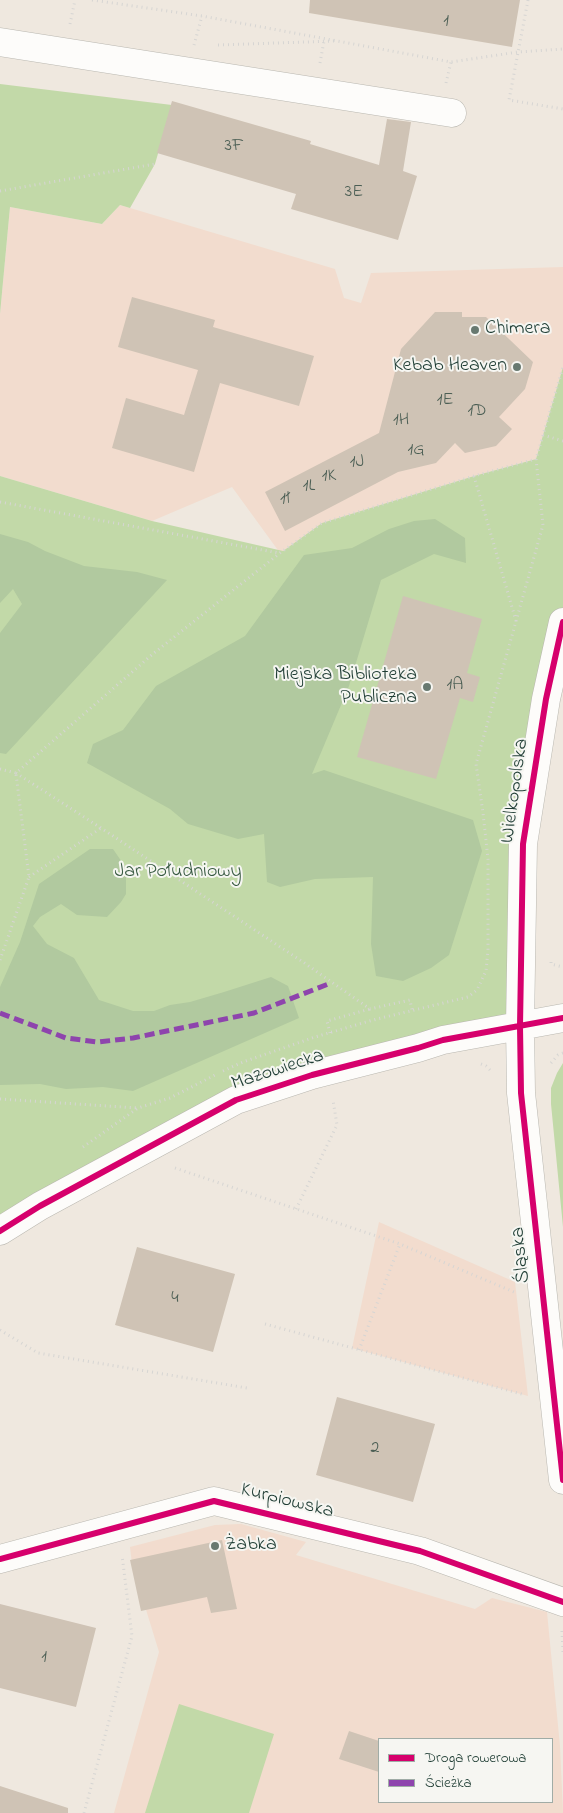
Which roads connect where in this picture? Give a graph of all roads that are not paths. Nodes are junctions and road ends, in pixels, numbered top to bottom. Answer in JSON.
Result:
{"nodes":[{"id":1,"x":0,"y":42,"type":"edge"},
{"id":2,"x":452,"y":113,"type":"dead end"},
{"id":3,"x":563,"y":622,"type":"edge"},
{"id":4,"x":563,"y":1018,"type":"edge"},
{"id":5,"x":520,"y":1026,"type":"junction"},
{"id":6,"x":0,"y":1231,"type":"edge"},
{"id":7,"x":563,"y":1480,"type":"edge"},
{"id":8,"x":0,"y":1559,"type":"edge"},
{"id":9,"x":563,"y":1602,"type":"edge"}],
"edges":[{"from":1,"to":2,"type":"street"},
{"from":3,"to":5,"type":"street","name":"Wielkopolska"},
{"from":4,"to":5,"type":"street","name":"Mazowiecka"},
{"from":5,"to":6,"type":"street","name":"Mazowiecka"},
{"from":5,"to":7,"type":"street","name":"Śląska"},
{"from":8,"to":9,"type":"street","name":"Kurpiowska"}]}
